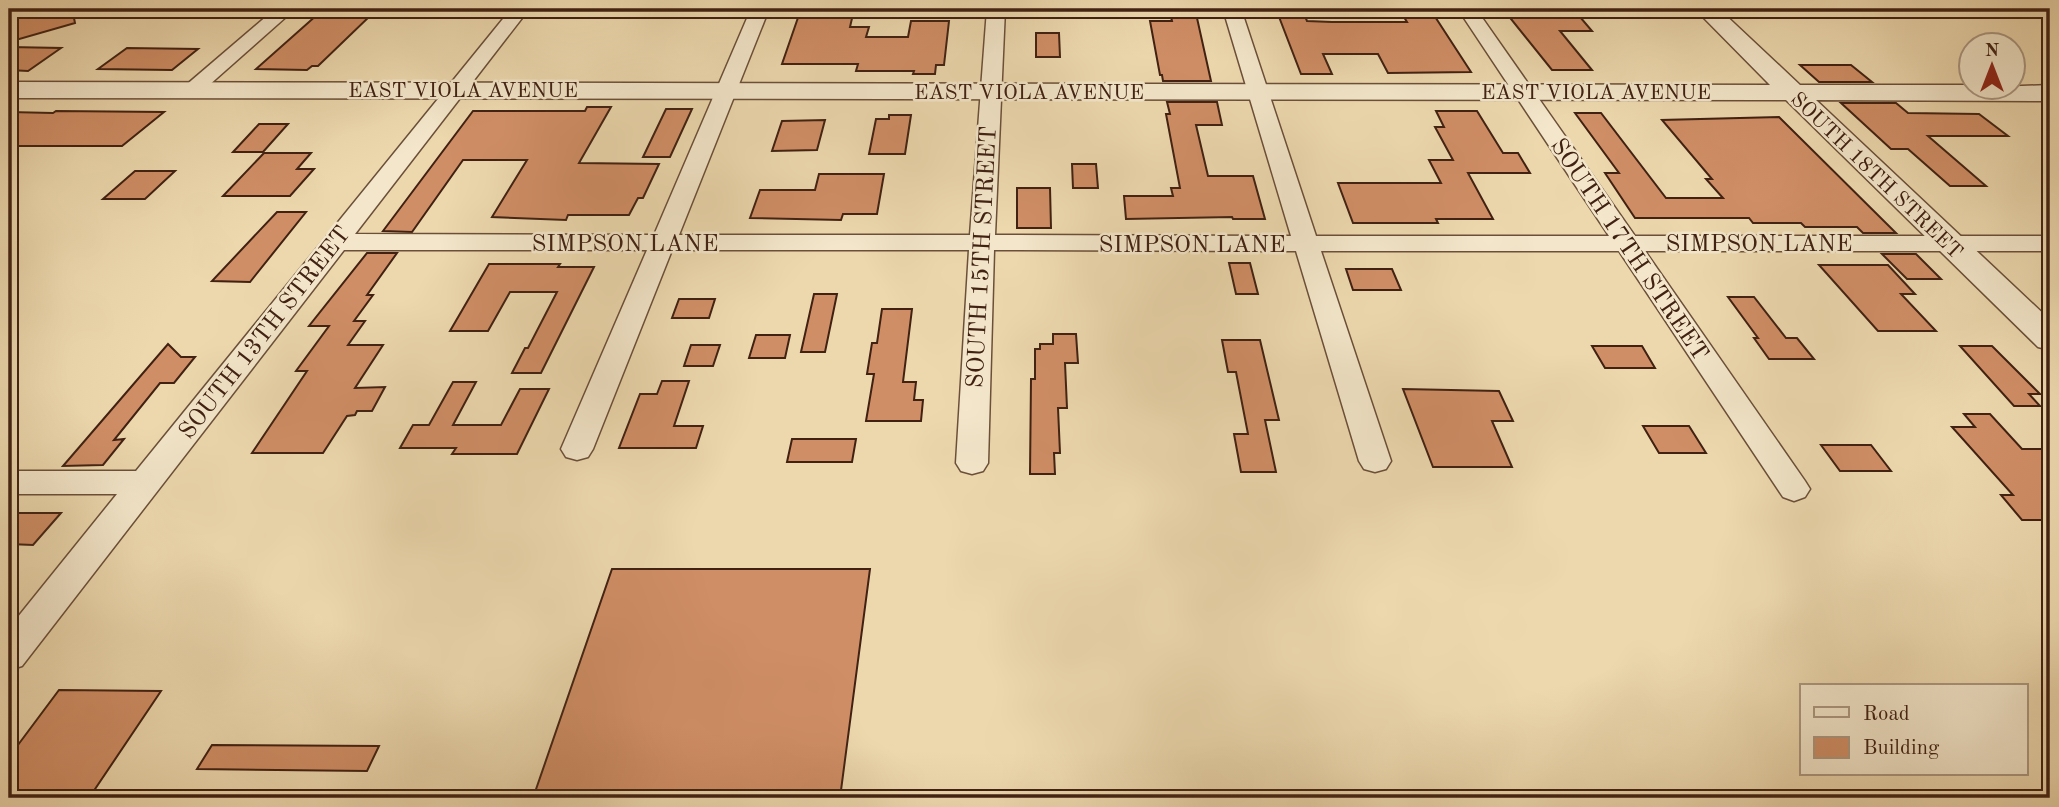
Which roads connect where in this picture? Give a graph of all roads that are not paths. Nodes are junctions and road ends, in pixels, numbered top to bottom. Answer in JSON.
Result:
{"nodes":[{"id":1,"x":286,"y":9,"type":"edge"},
{"id":2,"x":520,"y":9,"type":"edge"},
{"id":3,"x":760,"y":9,"type":"edge"},
{"id":4,"x":996,"y":9,"type":"edge"},
{"id":5,"x":1232,"y":9,"type":"edge"},
{"id":6,"x":1467,"y":9,"type":"edge"},
{"id":7,"x":1706,"y":9,"type":"edge"},
{"id":8,"x":9,"y":90,"type":"edge"},
{"id":9,"x":192,"y":90,"type":"junction"},
{"id":10,"x":455,"y":90,"type":"junction"},
{"id":11,"x":726,"y":91,"type":"junction"},
{"id":12,"x":989,"y":92,"type":"junction"},
{"id":13,"x":1258,"y":92,"type":"junction"},
{"id":14,"x":1522,"y":92,"type":"junction"},
{"id":15,"x":1792,"y":93,"type":"junction"},
{"id":16,"x":2050,"y":93,"type":"edge"},
{"id":17,"x":334,"y":242,"type":"junction"},
{"id":18,"x":662,"y":243,"type":"junction"},
{"id":19,"x":981,"y":243,"type":"junction"},
{"id":20,"x":1625,"y":243,"type":"junction"},
{"id":21,"x":1306,"y":244,"type":"junction"},
{"id":22,"x":1948,"y":244,"type":"junction"},
{"id":23,"x":2050,"y":244,"type":"edge"},
{"id":24,"x":2050,"y":340,"type":"edge"},
{"id":25,"x":577,"y":449,"type":"dead end"},
{"id":26,"x":1375,"y":461,"type":"dead end"},
{"id":27,"x":972,"y":463,"type":"dead end"},
{"id":28,"x":9,"y":482,"type":"edge"},
{"id":29,"x":146,"y":483,"type":"junction"},
{"id":30,"x":1794,"y":489,"type":"dead end"},
{"id":31,"x":9,"y":655,"type":"edge"}],
"edges":[{"from":1,"to":9,"type":"street"},
{"from":2,"to":10,"type":"street","name":"SOUTH 13TH STREET"},
{"from":3,"to":11,"type":"street"},
{"from":4,"to":12,"type":"street","name":"SOUTH 15TH STREET"},
{"from":5,"to":13,"type":"street"},
{"from":6,"to":14,"type":"street","name":"SOUTH 17TH STREET"},
{"from":7,"to":15,"type":"street","name":"SOUTH 18TH STREET"},
{"from":8,"to":9,"type":"street","name":"EAST VIOLA AVENUE"},
{"from":9,"to":10,"type":"street","name":"EAST VIOLA AVENUE"},
{"from":10,"to":11,"type":"street","name":"EAST VIOLA AVENUE"},
{"from":10,"to":17,"type":"street","name":"SOUTH 13TH STREET"},
{"from":11,"to":12,"type":"street","name":"EAST VIOLA AVENUE"},
{"from":11,"to":18,"type":"street"},
{"from":12,"to":13,"type":"street","name":"EAST VIOLA AVENUE"},
{"from":12,"to":19,"type":"street","name":"SOUTH 15TH STREET"},
{"from":13,"to":14,"type":"street","name":"EAST VIOLA AVENUE"},
{"from":13,"to":21,"type":"street"},
{"from":14,"to":15,"type":"street","name":"EAST VIOLA AVENUE"},
{"from":14,"to":20,"type":"street","name":"SOUTH 17TH STREET"},
{"from":15,"to":16,"type":"street","name":"EAST VIOLA AVENUE"},
{"from":15,"to":22,"type":"street","name":"SOUTH 18TH STREET"},
{"from":17,"to":18,"type":"street","name":"SIMPSON LANE"},
{"from":17,"to":29,"type":"street","name":"SOUTH 13TH STREET"},
{"from":18,"to":19,"type":"street","name":"SIMPSON LANE"},
{"from":18,"to":25,"type":"street"},
{"from":19,"to":21,"type":"street","name":"SIMPSON LANE"},
{"from":19,"to":27,"type":"street","name":"SOUTH 15TH STREET"},
{"from":20,"to":21,"type":"street","name":"SIMPSON LANE"},
{"from":20,"to":22,"type":"street","name":"SIMPSON LANE"},
{"from":20,"to":30,"type":"street","name":"SOUTH 17TH STREET"},
{"from":21,"to":26,"type":"street"},
{"from":22,"to":23,"type":"street","name":"SIMPSON LANE"},
{"from":22,"to":24,"type":"street","name":"SOUTH 18TH STREET"},
{"from":28,"to":29,"type":"street"},
{"from":29,"to":31,"type":"street","name":"SOUTH 13TH STREET"}]}
